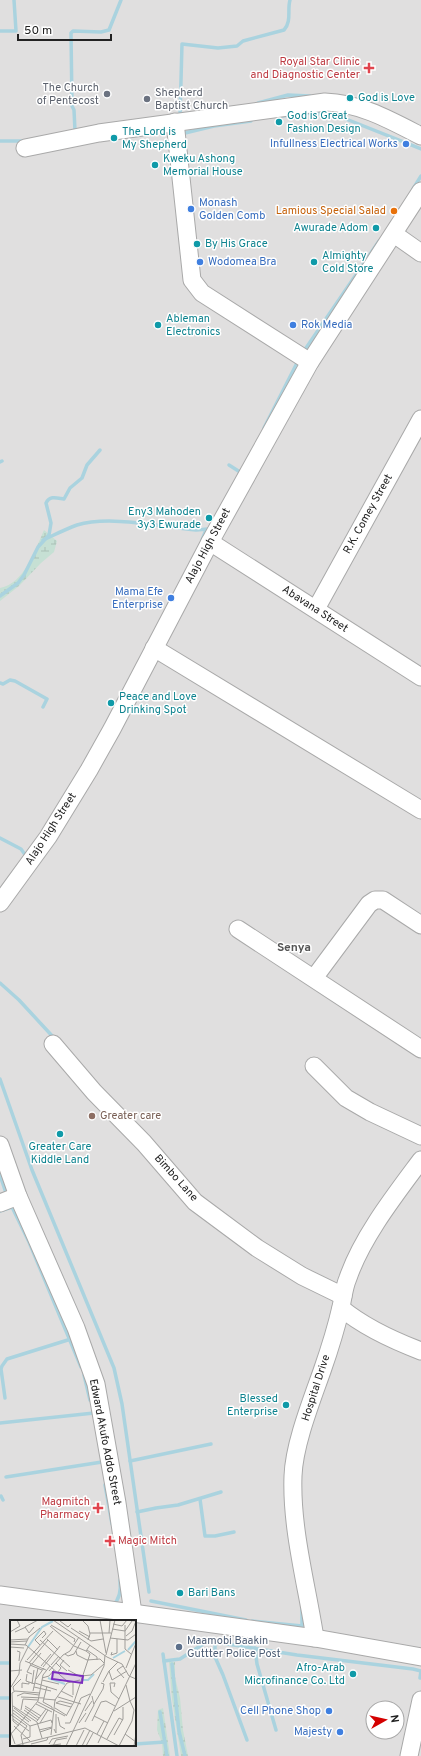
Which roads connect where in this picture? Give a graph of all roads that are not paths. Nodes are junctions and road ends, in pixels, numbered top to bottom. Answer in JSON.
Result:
{"nodes":[{"id":1,"x":175,"y":122,"type":"junction"},
{"id":2,"x":421,"y":136,"type":"edge"},
{"id":3,"x":25,"y":148,"type":"dead end"},
{"id":4,"x":421,"y":191,"type":"edge"},
{"id":5,"x":394,"y":234,"type":"junction"},
{"id":6,"x":421,"y":253,"type":"edge"},
{"id":7,"x":310,"y":362,"type":"junction"},
{"id":8,"x":421,"y":419,"type":"edge"},
{"id":9,"x":210,"y":542,"type":"junction"},
{"id":10,"x":316,"y":609,"type":"junction"},
{"id":11,"x":154,"y":648,"type":"junction"},
{"id":12,"x":421,"y":677,"type":"edge"},
{"id":13,"x":421,"y":810,"type":"edge"},
{"id":14,"x":0,"y":903,"type":"edge"},
{"id":15,"x":421,"y":925,"type":"edge"},
{"id":16,"x":238,"y":929,"type":"dead end"},
{"id":17,"x":314,"y":978,"type":"junction"},
{"id":18,"x":53,"y":1044,"type":"dead end"},
{"id":19,"x":421,"y":1049,"type":"edge"},
{"id":20,"x":314,"y":1066,"type":"dead end"},
{"id":21,"x":421,"y":1136,"type":"edge"},
{"id":22,"x":0,"y":1145,"type":"edge"},
{"id":23,"x":421,"y":1160,"type":"edge"},
{"id":24,"x":18,"y":1196,"type":"junction"},
{"id":25,"x":0,"y":1203,"type":"edge"},
{"id":26,"x":342,"y":1302,"type":"junction"},
{"id":27,"x":421,"y":1351,"type":"edge"},
{"id":28,"x":0,"y":1595,"type":"edge"},
{"id":29,"x":133,"y":1613,"type":"junction"},
{"id":30,"x":315,"y":1638,"type":"junction"},
{"id":31,"x":421,"y":1657,"type":"edge"},
{"id":32,"x":421,"y":1700,"type":"edge"},
{"id":33,"x":409,"y":1756,"type":"edge"}],
"edges":[{"from":1,"to":2,"type":"street"},
{"from":1,"to":3,"type":"street"},
{"from":1,"to":7,"type":"street"},
{"from":4,"to":5,"type":"street","name":"Alajo High Street"},
{"from":5,"to":6,"type":"street"},
{"from":5,"to":7,"type":"street","name":"Alajo High Street"},
{"from":7,"to":9,"type":"street","name":"Alajo High Street"},
{"from":8,"to":10,"type":"street","name":"R.K. Comey Street"},
{"from":9,"to":10,"type":"street","name":"Abavana Street"},
{"from":9,"to":11,"type":"street","name":"Alajo High Street"},
{"from":10,"to":12,"type":"street","name":"Abavana Street"},
{"from":11,"to":13,"type":"street"},
{"from":11,"to":14,"type":"street","name":"Alajo High Street"},
{"from":15,"to":17,"type":"street"},
{"from":16,"to":17,"type":"street"},
{"from":17,"to":19,"type":"street"},
{"from":18,"to":26,"type":"street","name":"Bimbo Lane"},
{"from":20,"to":21,"type":"street"},
{"from":22,"to":24,"type":"street","name":"Edward Akufo Addo Street"},
{"from":23,"to":26,"type":"street","name":"Hospital Drive"},
{"from":24,"to":25,"type":"street"},
{"from":24,"to":29,"type":"street","name":"Edward Akufo Addo Street"},
{"from":26,"to":27,"type":"street","name":"Bimbo Lane"},
{"from":26,"to":30,"type":"street","name":"Hospital Drive"},
{"from":28,"to":29,"type":"street"},
{"from":29,"to":30,"type":"street"},
{"from":30,"to":31,"type":"street"},
{"from":32,"to":33,"type":"street"}]}
